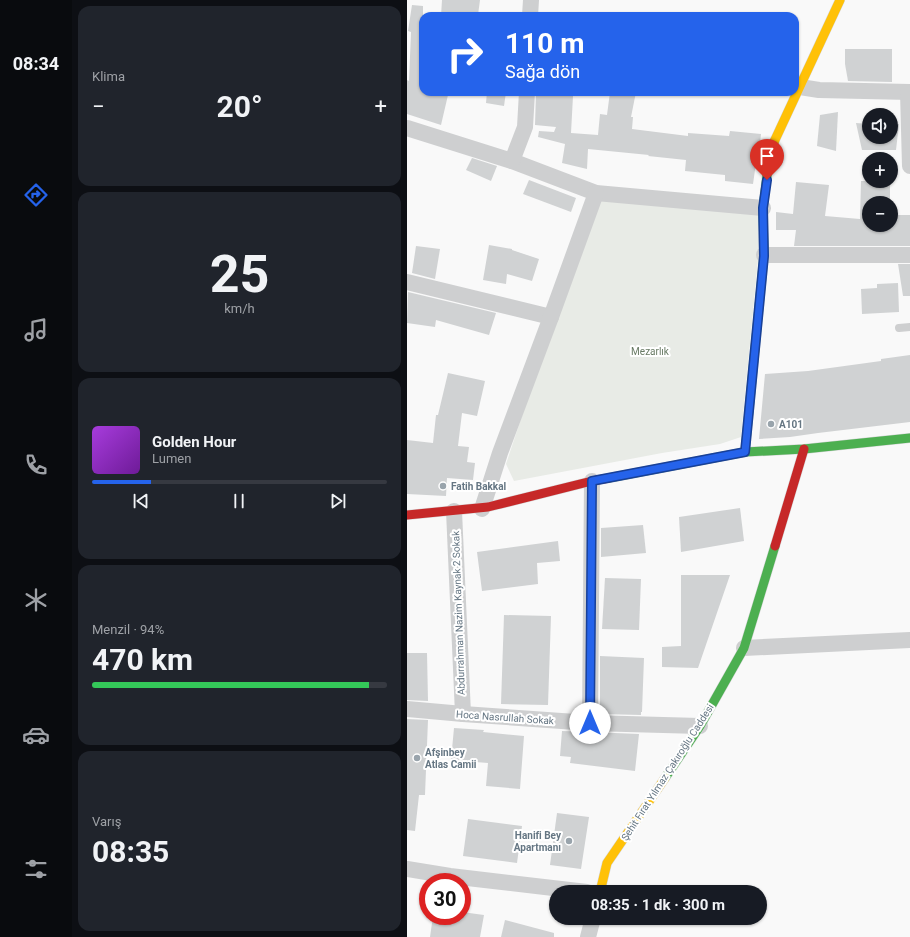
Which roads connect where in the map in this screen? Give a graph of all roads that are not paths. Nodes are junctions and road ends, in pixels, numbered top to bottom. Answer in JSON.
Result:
{"nodes":[{"id":1,"x":531,"y":0,"type":"edge"},
{"id":2,"x":840,"y":0,"type":"edge"},
{"id":3,"x":530,"y":12,"type":"edge"},
{"id":4,"x":800,"y":87,"type":"joint"},
{"id":5,"x":909,"y":92,"type":"edge"},
{"id":6,"x":527,"y":96,"type":"edge"},
{"id":7,"x":796,"y":96,"type":"edge"},
{"id":8,"x":407,"y":128,"type":"edge"},
{"id":9,"x":512,"y":161,"type":"junction"},
{"id":10,"x":910,"y":166,"type":"edge"},
{"id":11,"x":596,"y":194,"type":"junction"},
{"id":12,"x":763,"y":208,"type":"junction"},
{"id":13,"x":910,"y":255,"type":"edge"},
{"id":14,"x":764,"y":256,"type":"junction"},
{"id":15,"x":407,"y":282,"type":"edge"},
{"id":16,"x":551,"y":317,"type":"junction"},
{"id":17,"x":910,"y":327,"type":"edge"},
{"id":18,"x":899,"y":328,"type":"dead end"},
{"id":19,"x":910,"y":438,"type":"edge"},
{"id":20,"x":804,"y":449,"type":"junction"},
{"id":21,"x":745,"y":452,"type":"junction"},
{"id":22,"x":592,"y":481,"type":"junction"},
{"id":23,"x":482,"y":508,"type":"junction"},
{"id":24,"x":454,"y":511,"type":"junction"},
{"id":25,"x":407,"y":515,"type":"edge"},
{"id":26,"x":910,"y":640,"type":"edge"},
{"id":27,"x":744,"y":648,"type":"junction"},
{"id":28,"x":407,"y":709,"type":"edge"},
{"id":29,"x":463,"y":714,"type":"junction"},
{"id":30,"x":590,"y":723,"type":"junction"},
{"id":31,"x":700,"y":726,"type":"junction"},
{"id":32,"x":407,"y":869,"type":"edge"},
{"id":33,"x":602,"y":885,"type":"edge"},
{"id":34,"x":549,"y":888,"type":"edge"},
{"id":35,"x":591,"y":925,"type":"edge"},
{"id":36,"x":588,"y":937,"type":"edge"}],
"edges":[{"from":1,"to":3,"type":"street"},
{"from":2,"to":4,"type":"street"},
{"from":4,"to":5,"type":"street"},
{"from":5,"to":10,"type":"street"},
{"from":6,"to":9,"type":"street"},
{"from":7,"to":12,"type":"street"},
{"from":8,"to":9,"type":"street"},
{"from":9,"to":11,"type":"street"},
{"from":11,"to":12,"type":"street"},
{"from":11,"to":16,"type":"street"},
{"from":12,"to":14,"type":"street"},
{"from":13,"to":14,"type":"street"},
{"from":14,"to":21,"type":"street"},
{"from":15,"to":16,"type":"street"},
{"from":16,"to":23,"type":"street"},
{"from":17,"to":18,"type":"lane"},
{"from":19,"to":20,"type":"street"},
{"from":20,"to":21,"type":"street"},
{"from":20,"to":27,"type":"street","name":"Şehit Fırat Yılmaz Çakıroğlu Caddesi"},
{"from":21,"to":22,"type":"street"},
{"from":22,"to":23,"type":"street"},
{"from":22,"to":30,"type":"street"},
{"from":23,"to":24,"type":"street"},
{"from":24,"to":25,"type":"street"},
{"from":24,"to":29,"type":"street","name":"Abdurrahman Nazim Kaynak 2 Sokak"},
{"from":26,"to":27,"type":"street"},
{"from":27,"to":31,"type":"street","name":"Şehit Fırat Yılmaz Çakıroğlu Caddesi"},
{"from":28,"to":29,"type":"street","name":"Hoca Nasrullah Sokak"},
{"from":29,"to":30,"type":"street","name":"Hoca Nasrullah Sokak"},
{"from":30,"to":31,"type":"street","name":"Hoca Nasrullah Sokak"},
{"from":31,"to":33,"type":"street","name":"Şehit Fırat Yılmaz Çakıroğlu Caddesi"},
{"from":32,"to":34,"type":"street"},
{"from":35,"to":36,"type":"street"}]}
